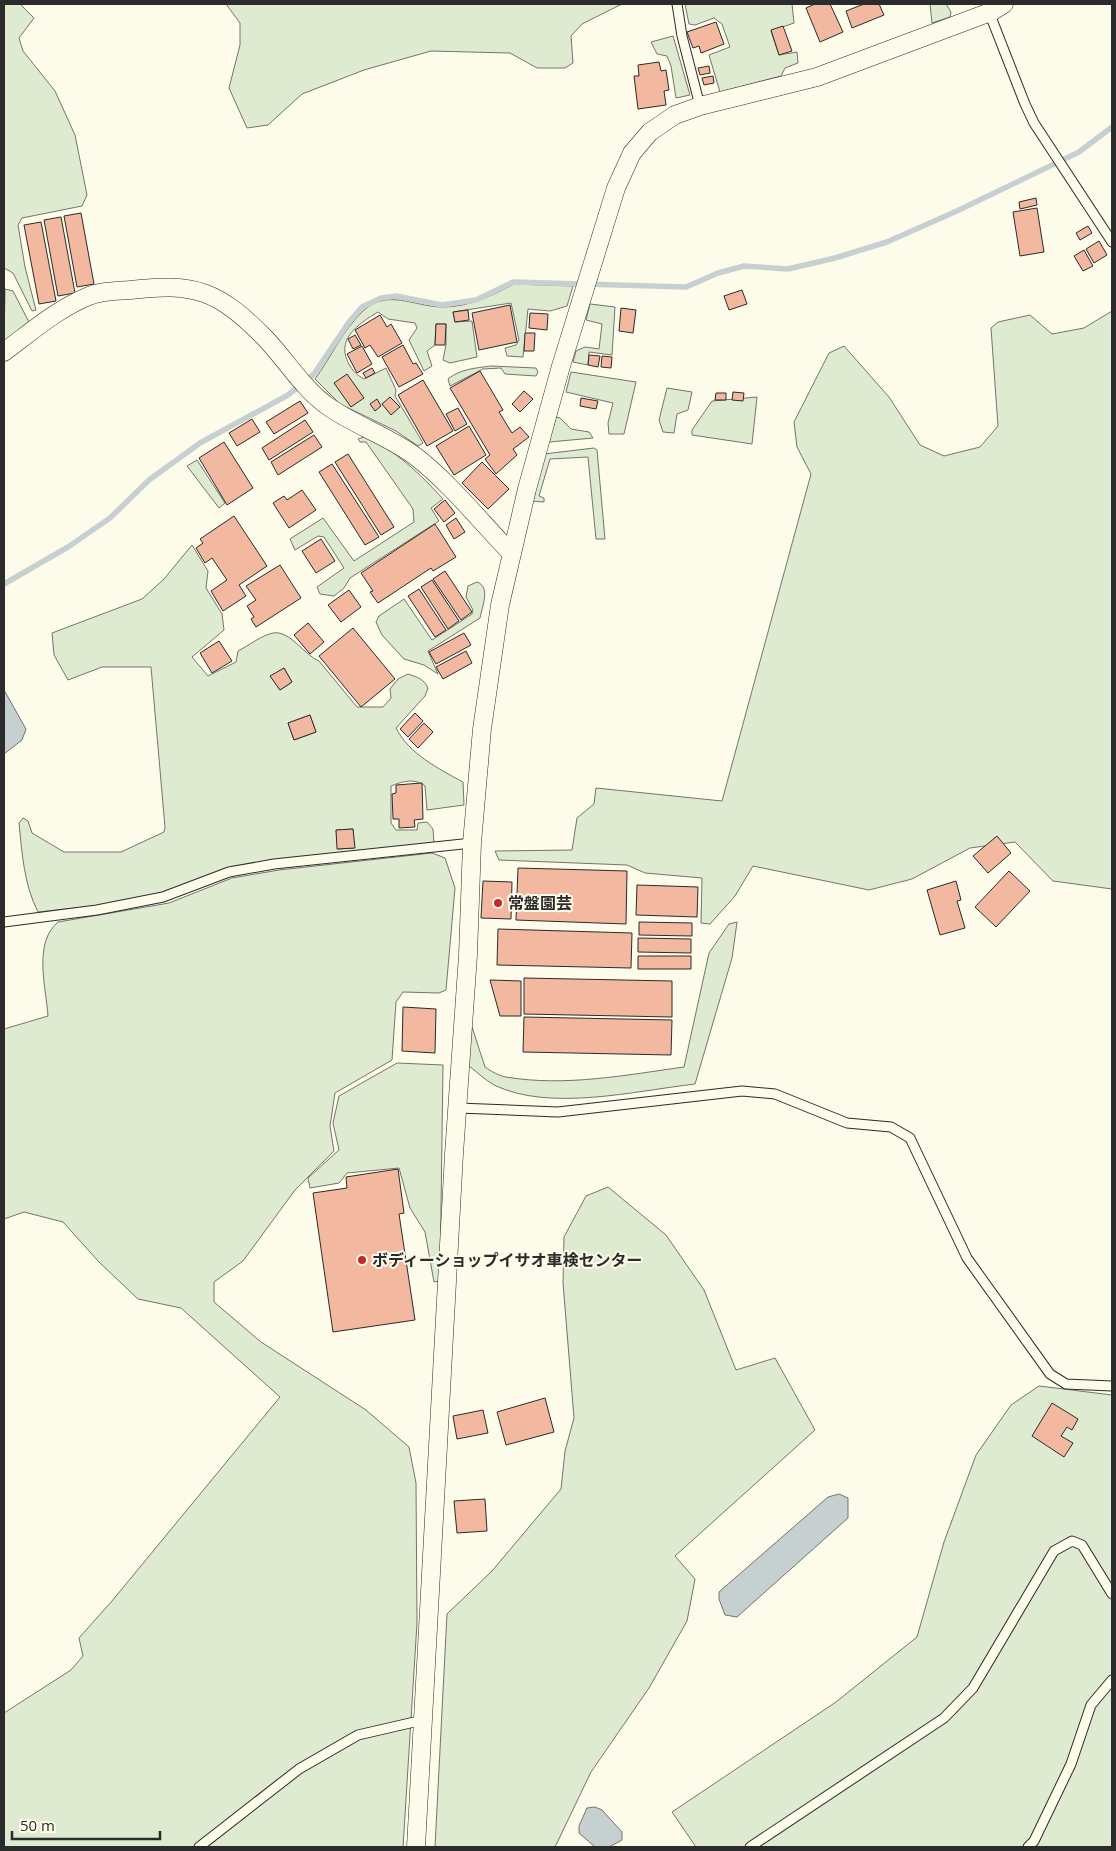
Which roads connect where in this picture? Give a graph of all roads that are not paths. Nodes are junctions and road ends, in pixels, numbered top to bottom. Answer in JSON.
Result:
{"nodes":[{"id":1,"x":677,"y":4,"type":"edge"},
{"id":2,"x":997,"y":8,"type":"edge"},
{"id":3,"x":700,"y":106,"type":"junction"},
{"id":4,"x":1112,"y":242,"type":"edge"},
{"id":5,"x":4,"y":352,"type":"edge"},
{"id":6,"x":511,"y":553,"type":"junction"},
{"id":7,"x":472,"y":843,"type":"junction"},
{"id":8,"x":4,"y":922,"type":"edge"},
{"id":9,"x":458,"y":1108,"type":"junction"},
{"id":10,"x":1112,"y":1386,"type":"edge"},
{"id":11,"x":1112,"y":1594,"type":"edge"},
{"id":12,"x":1112,"y":1680,"type":"edge"},
{"id":13,"x":423,"y":1720,"type":"junction"},
{"id":14,"x":199,"y":1847,"type":"edge"},
{"id":15,"x":416,"y":1847,"type":"edge"},
{"id":16,"x":750,"y":1847,"type":"edge"},
{"id":17,"x":1028,"y":1847,"type":"edge"}],
"edges":[{"from":1,"to":3,"type":"lane"},
{"from":2,"to":3,"type":"street"},
{"from":2,"to":4,"type":"lane"},
{"from":3,"to":6,"type":"street"},
{"from":5,"to":6,"type":"street"},
{"from":6,"to":7,"type":"street"},
{"from":7,"to":8,"type":"lane"},
{"from":7,"to":9,"type":"street"},
{"from":9,"to":10,"type":"lane"},
{"from":9,"to":13,"type":"street"},
{"from":11,"to":16,"type":"lane"},
{"from":12,"to":17,"type":"lane"},
{"from":13,"to":14,"type":"lane"},
{"from":13,"to":15,"type":"street"}]}
